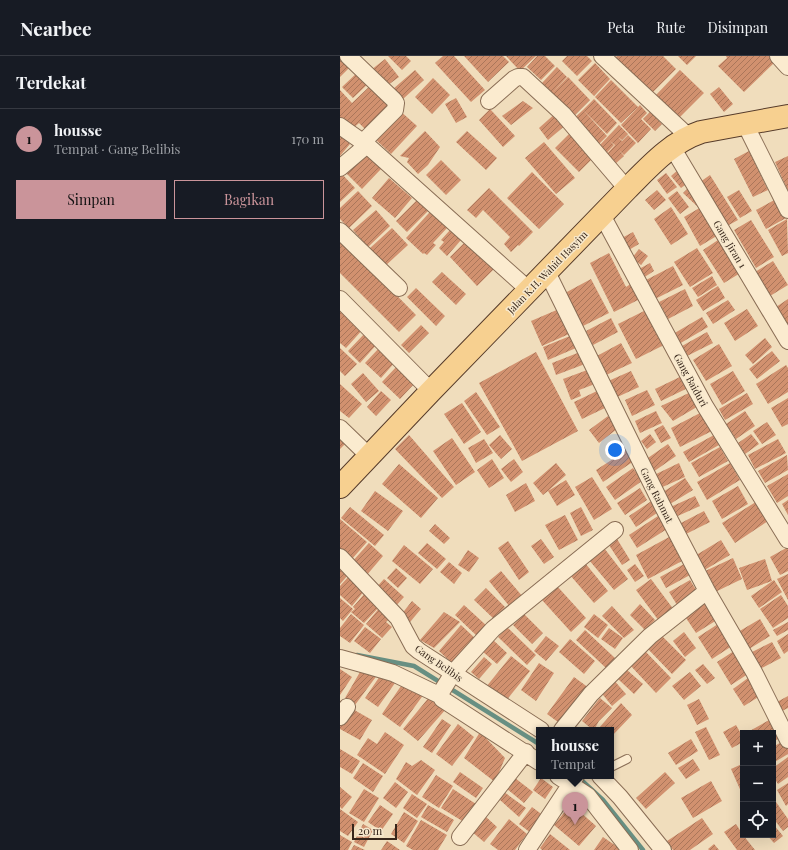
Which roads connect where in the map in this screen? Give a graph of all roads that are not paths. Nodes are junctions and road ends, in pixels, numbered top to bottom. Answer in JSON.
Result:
{"nodes":[{"id":1,"x":348,"y":56,"type":"edge"},
{"id":2,"x":602,"y":56,"type":"edge"},
{"id":3,"x":778,"y":56,"type":"edge"},
{"id":4,"x":788,"y":66,"type":"edge"},
{"id":5,"x":490,"y":101,"type":"dead end"},
{"id":6,"x":788,"y":116,"type":"edge"},
{"id":7,"x":745,"y":124,"type":"junction"},
{"id":8,"x":340,"y":126,"type":"edge"},
{"id":9,"x":680,"y":142,"type":"junction"},
{"id":10,"x":365,"y":143,"type":"junction"},
{"id":11,"x":340,"y":168,"type":"edge"},
{"id":12,"x":627,"y":189,"type":"junction"},
{"id":13,"x":788,"y":210,"type":"edge"},
{"id":14,"x":602,"y":215,"type":"junction"},
{"id":15,"x":340,"y":231,"type":"edge"},
{"id":16,"x":547,"y":272,"type":"junction"},
{"id":17,"x":399,"y":288,"type":"dead end"},
{"id":18,"x":529,"y":290,"type":"junction"},
{"id":19,"x":340,"y":300,"type":"edge"},
{"id":20,"x":788,"y":342,"type":"edge"},
{"id":21,"x":431,"y":391,"type":"junction"},
{"id":22,"x":340,"y":428,"type":"edge"},
{"id":23,"x":369,"y":456,"type":"junction"},
{"id":24,"x":340,"y":487,"type":"edge"},
{"id":25,"x":615,"y":530,"type":"dead end"},
{"id":26,"x":788,"y":540,"type":"edge"},
{"id":27,"x":340,"y":557,"type":"edge"},
{"id":28,"x":707,"y":591,"type":"junction"},
{"id":29,"x":340,"y":658,"type":"edge"},
{"id":30,"x":451,"y":676,"type":"junction"},
{"id":31,"x":439,"y":694,"type":"junction"},
{"id":32,"x":536,"y":727,"type":"edge"},
{"id":33,"x":564,"y":727,"type":"edge"},
{"id":34,"x":788,"y":740,"type":"edge"},
{"id":35,"x":526,"y":752,"type":"junction"},
{"id":36,"x":627,"y":759,"type":"dead end"},
{"id":37,"x":536,"y":760,"type":"edge"},
{"id":38,"x":614,"y":766,"type":"edge"},
{"id":39,"x":569,"y":779,"type":"edge"},
{"id":40,"x":603,"y":779,"type":"edge"},
{"id":41,"x":460,"y":837,"type":"dead end"},
{"id":42,"x":644,"y":842,"type":"edge"},
{"id":43,"x":527,"y":850,"type":"edge"},
{"id":44,"x":630,"y":850,"type":"edge"},
{"id":45,"x":662,"y":850,"type":"edge"}],
"edges":[{"from":1,"to":10,"type":"street"},
{"from":2,"to":9,"type":"street","name":"Gang Jiran 1"},
{"from":3,"to":4,"type":"street"},
{"from":5,"to":12,"type":"street"},
{"from":6,"to":7,"type":"main road","name":"Jalan K.H. Wahid Hasyim"},
{"from":7,"to":9,"type":"main road","name":"Jalan K.H. Wahid Hasyim"},
{"from":7,"to":13,"type":"street"},
{"from":8,"to":10,"type":"street"},
{"from":9,"to":12,"type":"main road","name":"Jalan K.H. Wahid Hasyim"},
{"from":9,"to":20,"type":"street","name":"Gang Jiran 1"},
{"from":10,"to":11,"type":"street"},
{"from":10,"to":18,"type":"street"},
{"from":12,"to":14,"type":"main road","name":"Jalan K.H. Wahid Hasyim"},
{"from":14,"to":16,"type":"main road","name":"Jalan K.H. Wahid Hasyim"},
{"from":14,"to":26,"type":"street","name":"Gang Baiduri"},
{"from":15,"to":17,"type":"street"},
{"from":16,"to":18,"type":"main road","name":"Jalan K.H. Wahid Hasyim"},
{"from":16,"to":28,"type":"street","name":"Gang Rahmat"},
{"from":18,"to":21,"type":"main road","name":"Jalan K.H. Wahid Hasyim"},
{"from":19,"to":21,"type":"street"},
{"from":21,"to":23,"type":"main road","name":"Jalan K.H. Wahid Hasyim"},
{"from":22,"to":23,"type":"street"},
{"from":23,"to":24,"type":"main road","name":"Jalan K.H. Wahid Hasyim"},
{"from":25,"to":30,"type":"street"},
{"from":27,"to":30,"type":"street","name":"Gang Belibis"},
{"from":28,"to":33,"type":"street"},
{"from":28,"to":34,"type":"street","name":"Gang Rahmat"},
{"from":29,"to":31,"type":"street"},
{"from":30,"to":31,"type":"street"},
{"from":30,"to":32,"type":"street","name":"Gang Belibis"},
{"from":31,"to":35,"type":"street"},
{"from":35,"to":37,"type":"street"},
{"from":35,"to":41,"type":"street"},
{"from":36,"to":38,"type":"lane"},
{"from":39,"to":43,"type":"street"},
{"from":39,"to":44,"type":"street"},
{"from":40,"to":42,"type":"street"},
{"from":42,"to":45,"type":"street"}]}
